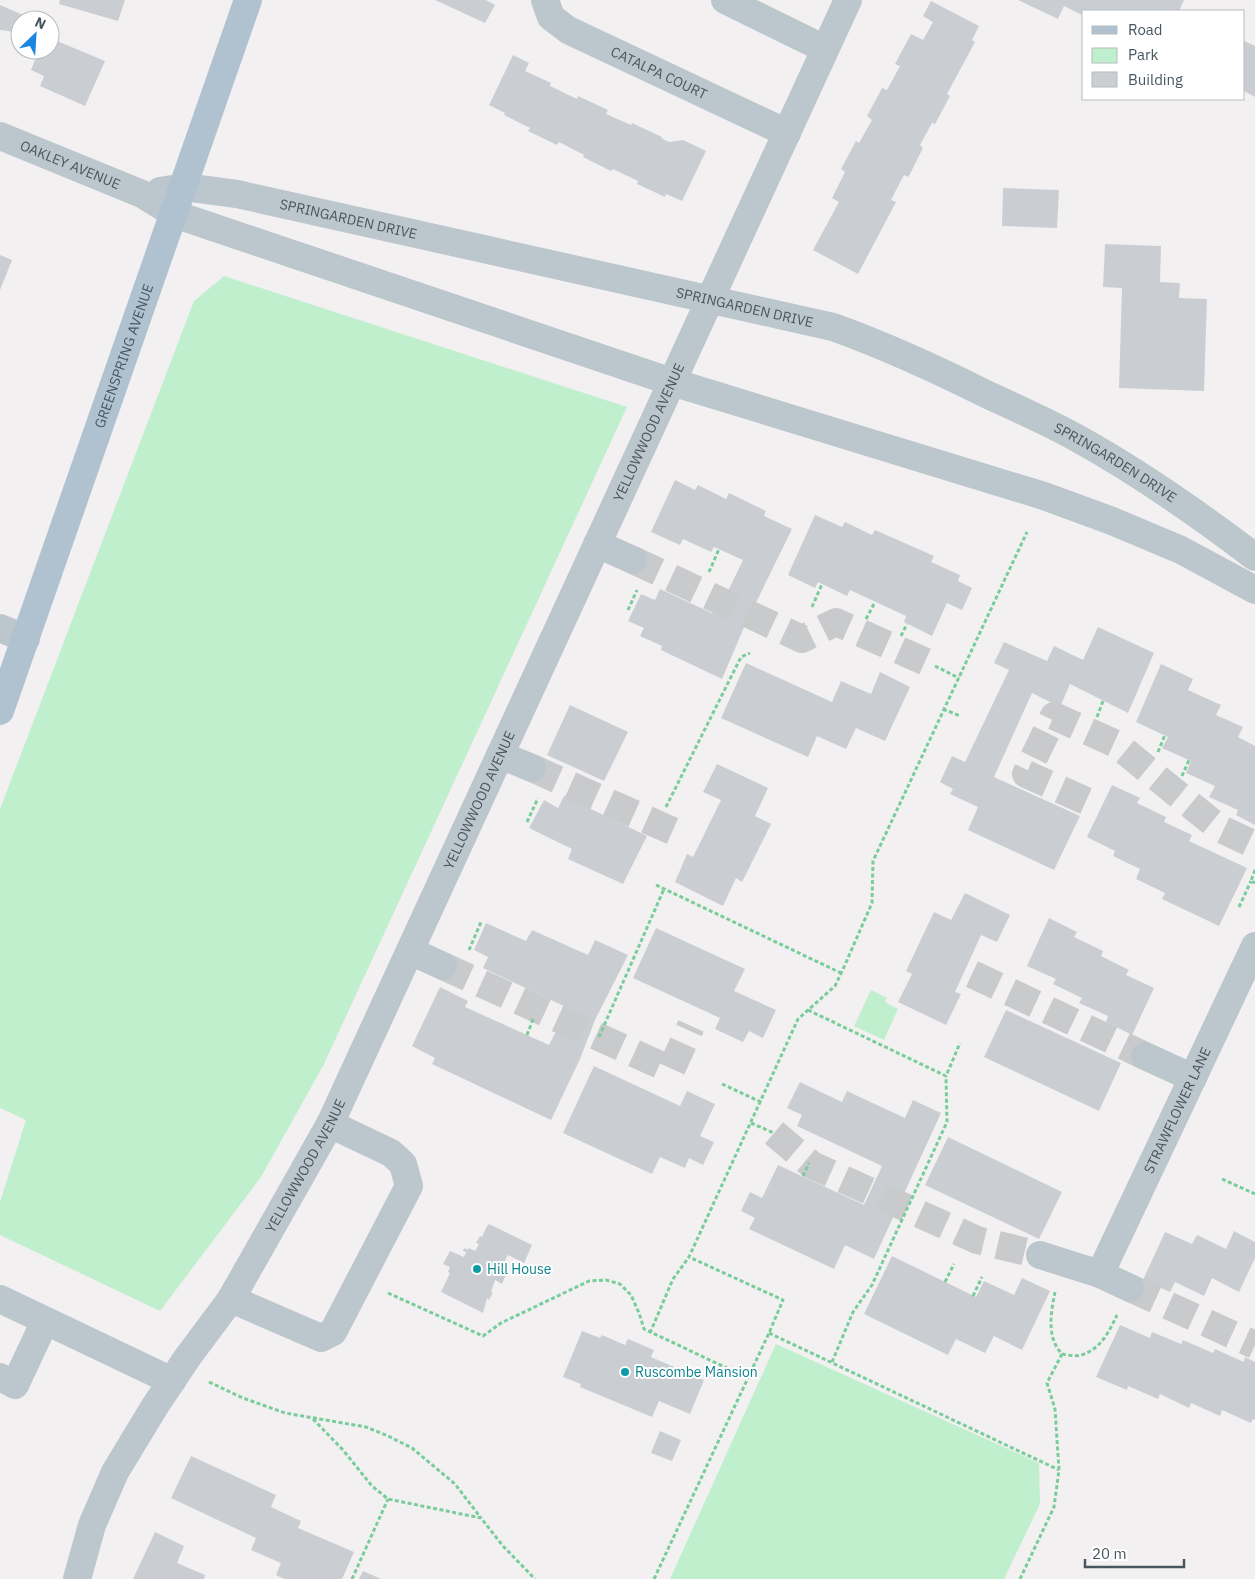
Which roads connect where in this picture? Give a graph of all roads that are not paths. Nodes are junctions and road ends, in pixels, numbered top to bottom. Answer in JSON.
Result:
{"nodes":[{"id":1,"x":248,"y":0,"type":"edge"},
{"id":2,"x":545,"y":0,"type":"edge"},
{"id":3,"x":725,"y":0,"type":"edge"},
{"id":4,"x":848,"y":0,"type":"edge"},
{"id":5,"x":825,"y":49,"type":"junction"},
{"id":6,"x":787,"y":133,"type":"junction"},
{"id":7,"x":0,"y":136,"type":"edge"},
{"id":8,"x":184,"y":187,"type":"junction"},
{"id":9,"x":142,"y":194,"type":"junction"},
{"id":10,"x":174,"y":214,"type":"junction"},
{"id":11,"x":710,"y":298,"type":"junction"},
{"id":12,"x":672,"y":382,"type":"junction"},
{"id":13,"x":597,"y":544,"type":"junction"},
{"id":14,"x":1255,"y":557,"type":"edge"},
{"id":15,"x":633,"y":560,"type":"tunnel mouth"},
{"id":16,"x":1255,"y":590,"type":"edge"},
{"id":17,"x":0,"y":628,"type":"edge"},
{"id":18,"x":26,"y":639,"type":"junction"},
{"id":19,"x":0,"y":711,"type":"edge"},
{"id":20,"x":500,"y":754,"type":"junction"},
{"id":21,"x":536,"y":781,"type":"tunnel mouth"},
{"id":22,"x":1255,"y":946,"type":"edge"},
{"id":23,"x":410,"y":951,"type":"junction"},
{"id":24,"x":454,"y":960,"type":"tunnel mouth"},
{"id":25,"x":1145,"y":1056,"type":"tunnel mouth"},
{"id":26,"x":1193,"y":1078,"type":"junction"},
{"id":27,"x":330,"y":1124,"type":"junction"},
{"id":28,"x":1040,"y":1255,"type":"tunnel mouth"},
{"id":29,"x":1100,"y":1274,"type":"junction"},
{"id":30,"x":1130,"y":1288,"type":"tunnel mouth"},
{"id":31,"x":0,"y":1298,"type":"edge"},
{"id":32,"x":231,"y":1299,"type":"junction"},
{"id":33,"x":45,"y":1321,"type":"junction"},
{"id":34,"x":0,"y":1378,"type":"edge"},
{"id":35,"x":172,"y":1381,"type":"junction"},
{"id":36,"x":77,"y":1579,"type":"edge"}],
"edges":[{"from":1,"to":8,"type":"main road","name":"GREENSPRING AVENUE"},
{"from":2,"to":6,"type":"street","name":"CATALPA COURT"},
{"from":3,"to":5,"type":"street"},
{"from":4,"to":5,"type":"street","name":"YELLOWWOOD AVENUE"},
{"from":5,"to":6,"type":"street","name":"YELLOWWOOD AVENUE"},
{"from":6,"to":11,"type":"street","name":"YELLOWWOOD AVENUE"},
{"from":7,"to":9,"type":"street","name":"OAKLEY AVENUE"},
{"from":8,"to":9,"type":"street"},
{"from":8,"to":10,"type":"main road","name":"GREENSPRING AVENUE"},
{"from":8,"to":11,"type":"street","name":"SPRINGARDEN DRIVE"},
{"from":9,"to":10,"type":"street","name":"OAKLEY AVENUE"},
{"from":10,"to":12,"type":"street"},
{"from":10,"to":18,"type":"main road","name":"GREENSPRING AVENUE"},
{"from":11,"to":12,"type":"street","name":"YELLOWWOOD AVENUE"},
{"from":11,"to":14,"type":"street","name":"SPRINGARDEN DRIVE"},
{"from":12,"to":13,"type":"street","name":"YELLOWWOOD AVENUE"},
{"from":12,"to":16,"type":"street"},
{"from":13,"to":15,"type":"street"},
{"from":13,"to":20,"type":"street","name":"YELLOWWOOD AVENUE"},
{"from":17,"to":18,"type":"street"},
{"from":18,"to":19,"type":"main road","name":"GREENSPRING AVENUE"},
{"from":20,"to":21,"type":"street"},
{"from":20,"to":23,"type":"street","name":"YELLOWWOOD AVENUE"},
{"from":22,"to":26,"type":"street","name":"STRAWFLOWER LANE"},
{"from":23,"to":24,"type":"street"},
{"from":23,"to":27,"type":"street","name":"YELLOWWOOD AVENUE"},
{"from":25,"to":26,"type":"street"},
{"from":26,"to":29,"type":"street","name":"STRAWFLOWER LANE"},
{"from":27,"to":32,"type":"street","name":"YELLOWWOOD AVENUE"},
{"from":27,"to":32,"type":"street"},
{"from":28,"to":29,"type":"street"},
{"from":29,"to":30,"type":"street"},
{"from":31,"to":33,"type":"street"},
{"from":32,"to":35,"type":"street","name":"YELLOWWOOD AVENUE"},
{"from":33,"to":34,"type":"street"},
{"from":33,"to":35,"type":"street"},
{"from":35,"to":36,"type":"street","name":"YELLOWWOOD AVENUE"}]}
